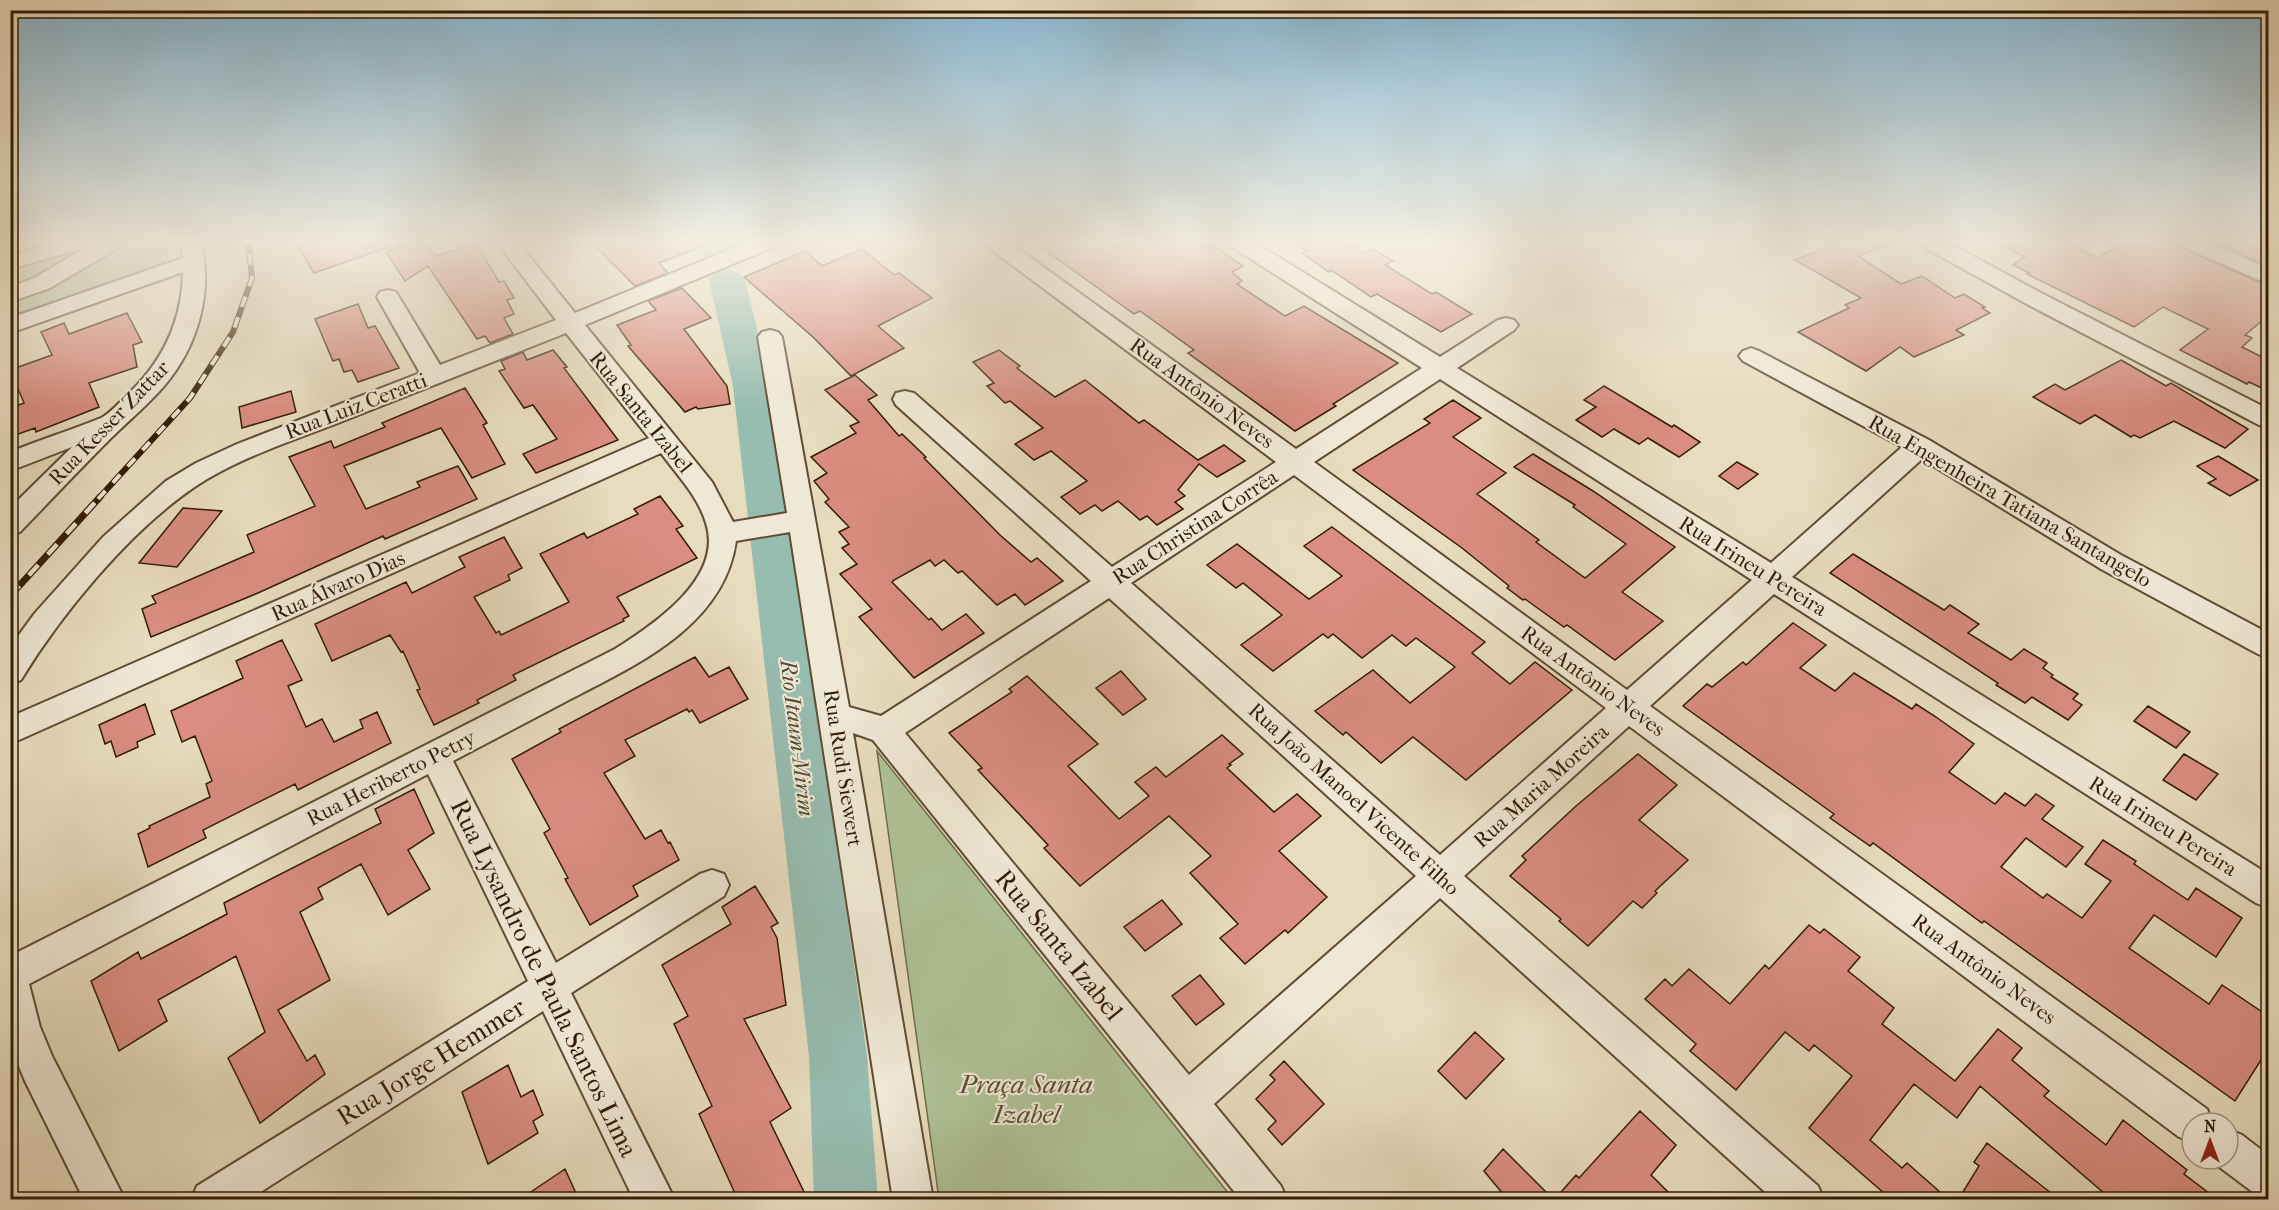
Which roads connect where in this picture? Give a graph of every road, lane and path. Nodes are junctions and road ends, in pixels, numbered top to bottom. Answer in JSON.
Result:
{"nodes":[{"id":1,"x":81,"y":296,"type":"edge"},
{"id":2,"x":193,"y":296,"type":"edge"},
{"id":3,"x":549,"y":296,"type":"edge"},
{"id":4,"x":634,"y":296,"type":"edge"},
{"id":5,"x":1070,"y":296,"type":"edge"},
{"id":6,"x":1327,"y":296,"type":"edge"},
{"id":7,"x":2031,"y":296,"type":"edge"},
{"id":8,"x":388,"y":297,"type":"dead end"},
{"id":9,"x":570,"y":323,"type":"junction"},
{"id":10,"x":1506,"y":325,"type":"dead end"},
{"id":11,"x":10,"y":326,"type":"edge"},
{"id":12,"x":770,"y":338,"type":"dead end"},
{"id":13,"x":1751,"y":356,"type":"dead end"},
{"id":14,"x":1440,"y":368,"type":"junction"},
{"id":15,"x":434,"y":376,"type":"junction"},
{"id":16,"x":905,"y":399,"type":"dead end"},
{"id":17,"x":2268,"y":419,"type":"edge"},
{"id":18,"x":111,"y":422,"type":"junction"},
{"id":19,"x":665,"y":441,"type":"junction"},
{"id":20,"x":1920,"y":446,"type":"junction"},
{"id":21,"x":10,"y":462,"type":"edge"},
{"id":22,"x":1295,"y":462,"type":"junction"},
{"id":23,"x":801,"y":520,"type":"junction"},
{"id":24,"x":10,"y":525,"type":"edge"},
{"id":25,"x":723,"y":534,"type":"junction"},
{"id":26,"x":1772,"y":578,"type":"junction"},
{"id":27,"x":1111,"y":582,"type":"junction"},
{"id":28,"x":2268,"y":646,"type":"edge"},
{"id":29,"x":10,"y":672,"type":"edge"},
{"id":30,"x":1628,"y":707,"type":"junction"},
{"id":31,"x":835,"y":715,"type":"junction"},
{"id":32,"x":884,"y":730,"type":"junction"},
{"id":33,"x":10,"y":731,"type":"edge"},
{"id":34,"x":435,"y":756,"type":"junction"},
{"id":35,"x":1441,"y":876,"type":"junction"},
{"id":36,"x":712,"y":885,"type":"dead end"},
{"id":37,"x":2268,"y":892,"type":"edge"},
{"id":38,"x":10,"y":975,"type":"edge"},
{"id":39,"x":10,"y":981,"type":"edge"},
{"id":40,"x":548,"y":988,"type":"junction"},
{"id":41,"x":1188,"y":1102,"type":"junction"},
{"id":42,"x":2180,"y":1113,"type":"edge"},
{"id":43,"x":2240,"y":1158,"type":"edge"},
{"id":44,"x":2268,"y":1179,"type":"edge"},
{"id":45,"x":105,"y":1200,"type":"edge"},
{"id":46,"x":211,"y":1200,"type":"edge"},
{"id":47,"x":655,"y":1200,"type":"edge"},
{"id":48,"x":913,"y":1200,"type":"edge"},
{"id":49,"x":1267,"y":1200,"type":"edge"},
{"id":50,"x":1804,"y":1200,"type":"edge"}],
"edges":[{"from":1,"to":11,"type":"street"},
{"from":2,"to":18,"type":"street","name":"Rua Kesser Zattar"},
{"from":3,"to":9,"type":"street","name":"Rua Santa Izabel"},
{"from":4,"to":9,"type":"street","name":"Rua Luiz Ceratti"},
{"from":5,"to":22,"type":"street","name":"Rua Antônio Neves"},
{"from":6,"to":14,"type":"street","name":"Rua Irineu Pereira"},
{"from":7,"to":17,"type":"street"},
{"from":8,"to":15,"type":"street"},
{"from":9,"to":15,"type":"street","name":"Rua Luiz Ceratti"},
{"from":9,"to":19,"type":"street","name":"Rua Santa Izabel"},
{"from":10,"to":14,"type":"street","name":"Rua Christina Corrêa"},
{"from":12,"to":23,"type":"street","name":"Rua Rudi Siewert"},
{"from":13,"to":20,"type":"street","name":"Rua Engenheira Tatiana Santangelo"},
{"from":14,"to":22,"type":"street","name":"Rua Christina Corrêa"},
{"from":14,"to":26,"type":"street","name":"Rua Irineu Pereira"},
{"from":15,"to":29,"type":"street","name":"Rua Luiz Ceratti"},
{"from":16,"to":27,"type":"street","name":"Rua João Manoel Vicente Filho"},
{"from":18,"to":21,"type":"street"},
{"from":18,"to":24,"type":"street","name":"Rua Kesser Zattar"},
{"from":19,"to":25,"type":"street","name":"Rua Santa Izabel"},
{"from":19,"to":33,"type":"street","name":"Rua Álvaro Dias"},
{"from":20,"to":26,"type":"street","name":"Rua Maria Moreira"},
{"from":20,"to":28,"type":"street","name":"Rua Engenheira Tatiana Santangelo"},
{"from":22,"to":27,"type":"street","name":"Rua Christina Corrêa"},
{"from":22,"to":30,"type":"street","name":"Rua Antônio Neves"},
{"from":23,"to":25,"type":"street"},
{"from":23,"to":31,"type":"street","name":"Rua Rudi Siewert"},
{"from":25,"to":34,"type":"street","name":"Rua Heriberto Petry"},
{"from":26,"to":30,"type":"street","name":"Rua Maria Moreira"},
{"from":26,"to":37,"type":"street","name":"Rua Irineu Pereira"},
{"from":27,"to":32,"type":"street","name":"Rua Christina Corrêa"},
{"from":27,"to":35,"type":"street","name":"Rua João Manoel Vicente Filho"},
{"from":30,"to":35,"type":"street","name":"Rua Maria Moreira"},
{"from":30,"to":42,"type":"street","name":"Rua Antônio Neves"},
{"from":31,"to":32,"type":"street"},
{"from":31,"to":48,"type":"street","name":"Rua Rudi Siewert"},
{"from":32,"to":41,"type":"street","name":"Rua Santa Izabel"},
{"from":34,"to":38,"type":"street","name":"Rua Heriberto Petry"},
{"from":34,"to":40,"type":"street","name":"Rua Lysandro de Paula Santos Lima"},
{"from":35,"to":41,"type":"street","name":"Rua Maria Moreira"},
{"from":35,"to":50,"type":"street","name":"Rua João Manoel Vicente Filho"},
{"from":36,"to":40,"type":"street","name":"Rua Jorge Hemmer"},
{"from":39,"to":45,"type":"street"},
{"from":40,"to":46,"type":"street","name":"Rua Jorge Hemmer"},
{"from":40,"to":47,"type":"street","name":"Rua Lysandro de Paula Santos Lima"},
{"from":41,"to":49,"type":"street","name":"Rua Santa Izabel"},
{"from":43,"to":44,"type":"street"}]}
